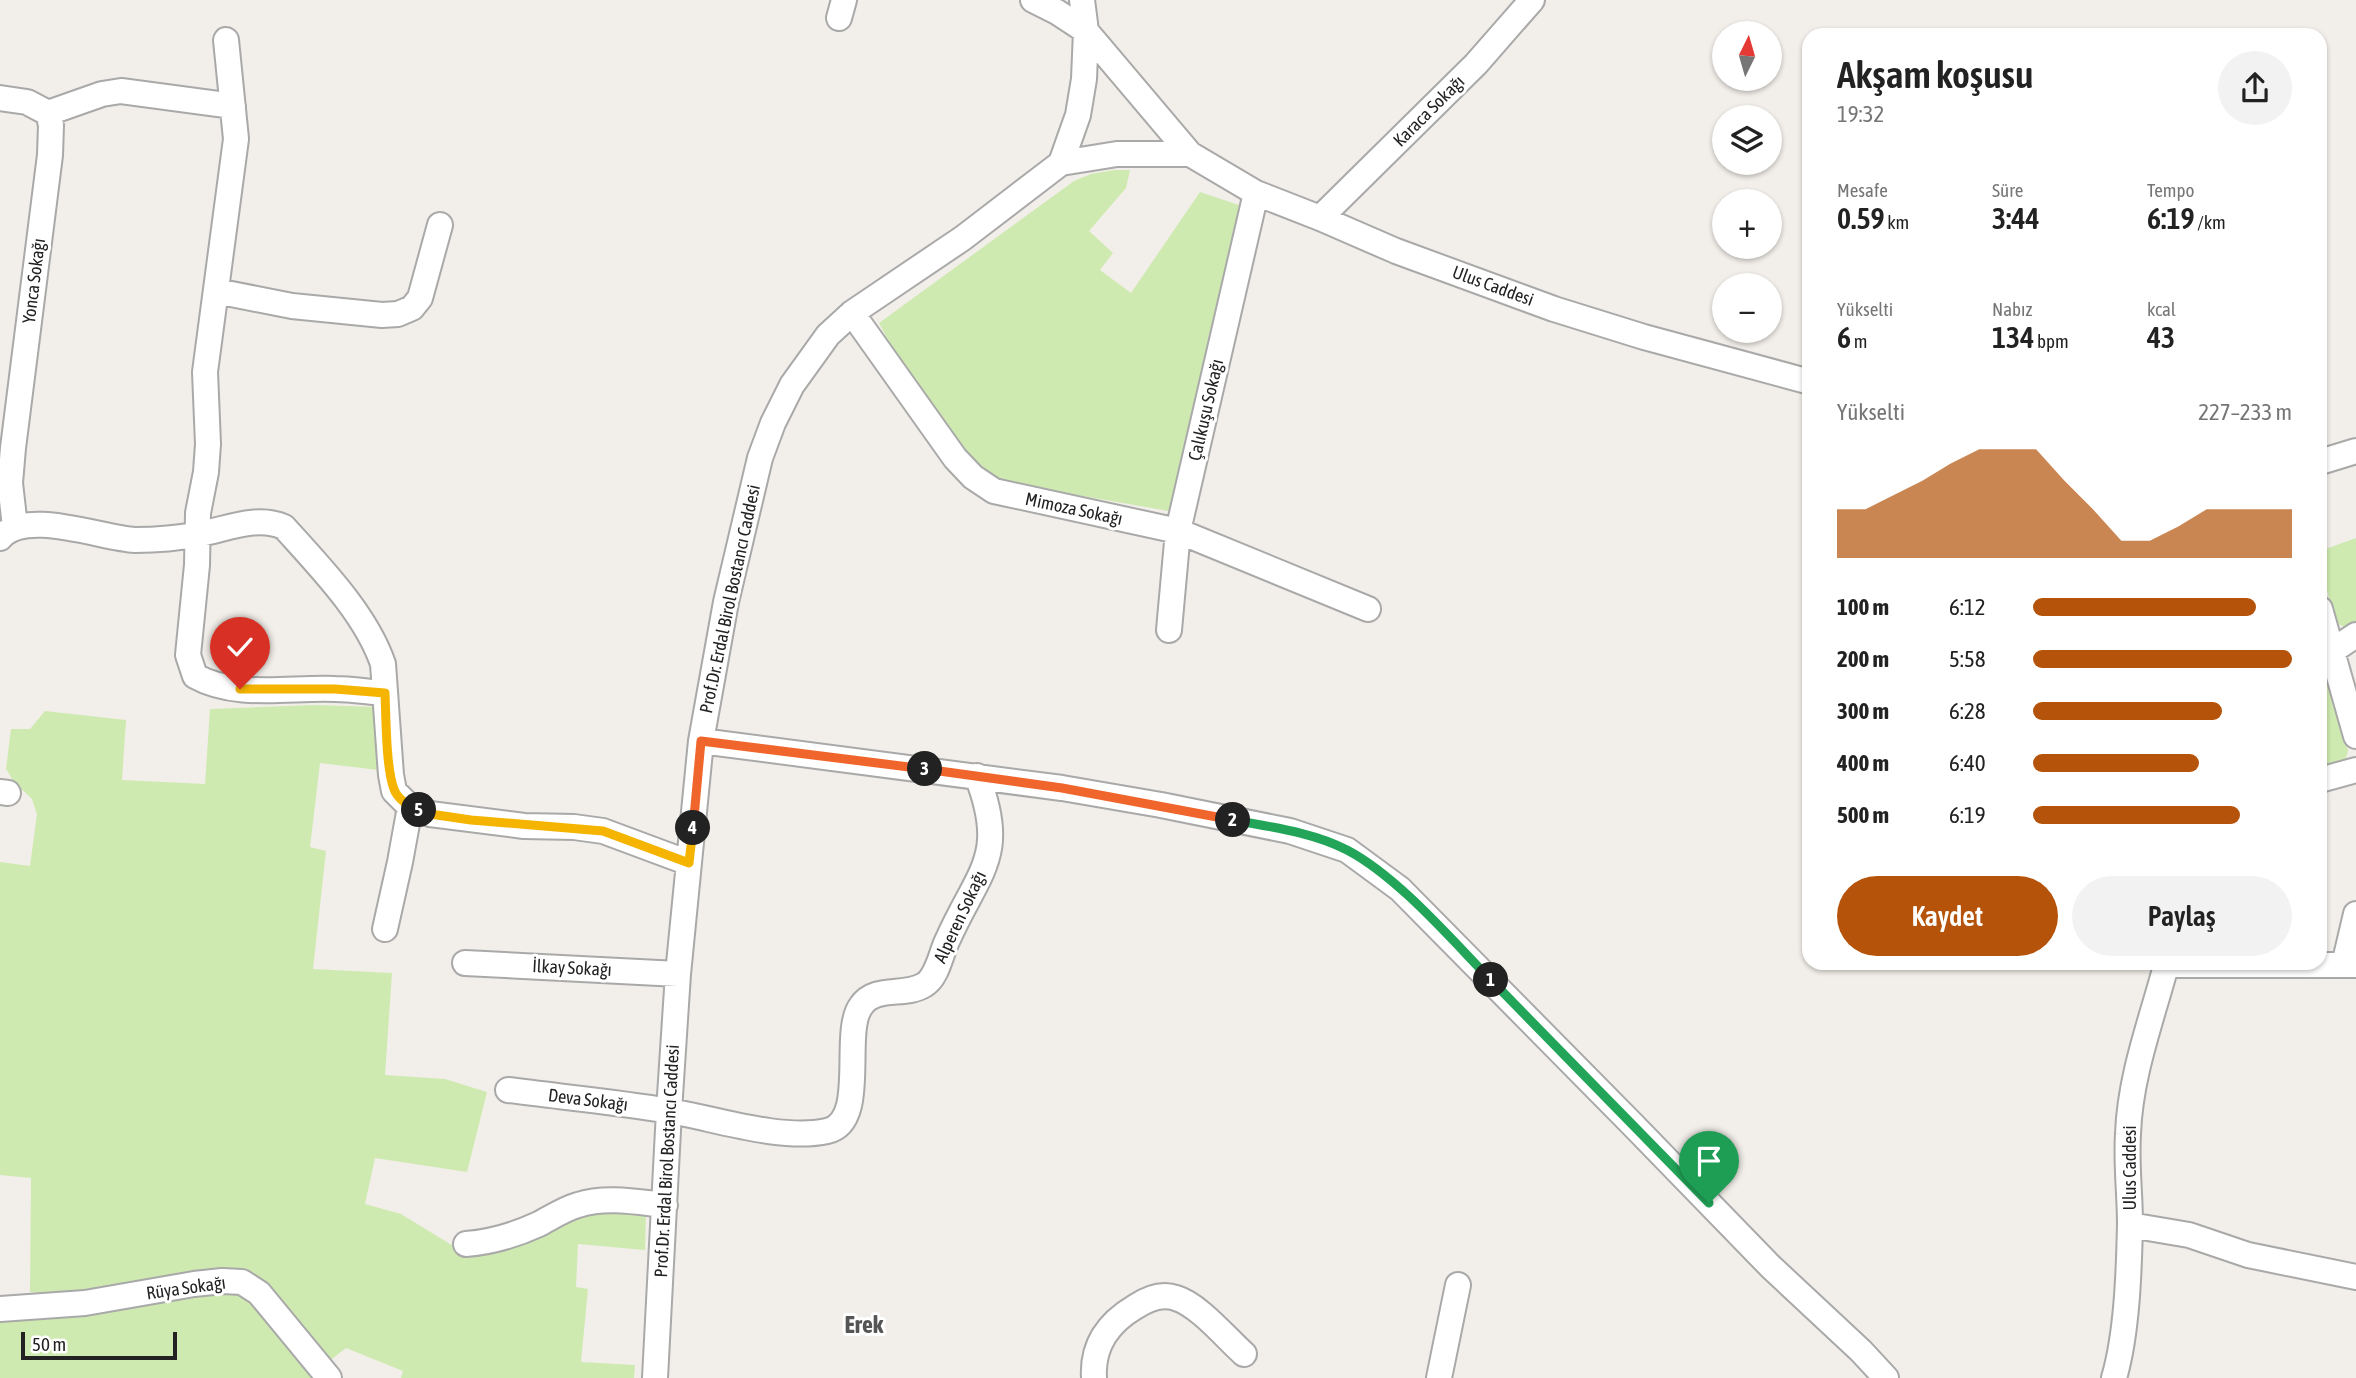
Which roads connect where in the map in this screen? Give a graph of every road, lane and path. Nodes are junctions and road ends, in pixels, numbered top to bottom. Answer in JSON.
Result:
{"nodes":[{"id":1,"x":1033,"y":0,"type":"edge"},
{"id":2,"x":1082,"y":0,"type":"edge"},
{"id":3,"x":1532,"y":0,"type":"edge"},
{"id":4,"x":1086,"y":31,"type":"junction"},
{"id":5,"x":226,"y":40,"type":"dead end"},
{"id":6,"x":0,"y":98,"type":"edge"},
{"id":7,"x":233,"y":106,"type":"junction"},
{"id":8,"x":48,"y":113,"type":"junction"},
{"id":9,"x":1190,"y":154,"type":"junction"},
{"id":10,"x":1061,"y":163,"type":"junction"},
{"id":11,"x":1256,"y":193,"type":"junction"},
{"id":12,"x":1320,"y":218,"type":"junction"},
{"id":13,"x":440,"y":225,"type":"dead end"},
{"id":14,"x":216,"y":291,"type":"junction"},
{"id":15,"x":852,"y":313,"type":"junction"},
{"id":16,"x":1802,"y":380,"type":"edge"},
{"id":17,"x":6,"y":448,"type":"edge"},
{"id":18,"x":2356,"y":451,"type":"edge"},
{"id":19,"x":2327,"y":460,"type":"edge"},
{"id":20,"x":1178,"y":531,"type":"junction"},
{"id":21,"x":8,"y":532,"type":"edge"},
{"id":22,"x":198,"y":535,"type":"junction"},
{"id":23,"x":1368,"y":609,"type":"dead end"},
{"id":24,"x":1169,"y":630,"type":"dead end"},
{"id":25,"x":2327,"y":634,"type":"edge"},
{"id":26,"x":2356,"y":635,"type":"edge"},
{"id":27,"x":2332,"y":651,"type":"junction"},
{"id":28,"x":385,"y":693,"type":"junction"},
{"id":29,"x":2356,"y":736,"type":"edge"},
{"id":30,"x":701,"y":741,"type":"junction"},
{"id":31,"x":2356,"y":770,"type":"edge"},
{"id":32,"x":977,"y":776,"type":"junction"},
{"id":33,"x":2327,"y":778,"type":"edge"},
{"id":34,"x":410,"y":807,"type":"junction"},
{"id":35,"x":689,"y":863,"type":"junction"},
{"id":36,"x":2356,"y":914,"type":"edge"},
{"id":37,"x":385,"y":929,"type":"dead end"},
{"id":38,"x":466,"y":963,"type":"dead end"},
{"id":39,"x":2327,"y":965,"type":"edge"},
{"id":40,"x":2350,"y":965,"type":"edge"},
{"id":41,"x":2165,"y":970,"type":"edge"},
{"id":42,"x":678,"y":974,"type":"junction"},
{"id":43,"x":508,"y":1090,"type":"dead end"},
{"id":44,"x":669,"y":1111,"type":"junction"},
{"id":45,"x":665,"y":1205,"type":"junction"},
{"id":46,"x":2130,"y":1225,"type":"junction"},
{"id":47,"x":466,"y":1244,"type":"dead end"},
{"id":48,"x":2356,"y":1277,"type":"edge"},
{"id":49,"x":1458,"y":1285,"type":"dead end"},
{"id":50,"x":0,"y":1309,"type":"edge"},
{"id":51,"x":1244,"y":1354,"type":"dead end"},
{"id":52,"x":329,"y":1378,"type":"edge"},
{"id":53,"x":656,"y":1378,"type":"edge"},
{"id":54,"x":1094,"y":1378,"type":"edge"},
{"id":55,"x":1439,"y":1378,"type":"edge"},
{"id":56,"x":1886,"y":1378,"type":"edge"},
{"id":57,"x":2114,"y":1378,"type":"edge"}],
"edges":[{"from":1,"to":4,"type":"street","name":"Ulus Caddesi"},
{"from":2,"to":4,"type":"street"},
{"from":3,"to":12,"type":"street","name":"Karaca Sokağı"},
{"from":4,"to":9,"type":"street","name":"Ulus Caddesi"},
{"from":4,"to":10,"type":"street"},
{"from":5,"to":7,"type":"street"},
{"from":6,"to":8,"type":"street"},
{"from":7,"to":8,"type":"street"},
{"from":7,"to":14,"type":"street"},
{"from":8,"to":17,"type":"street","name":"Yonca Sokağı"},
{"from":9,"to":10,"type":"street","name":"Ulus Caddesi"},
{"from":9,"to":11,"type":"street","name":"Ulus Caddesi"},
{"from":10,"to":15,"type":"street","name":"Prof.Dr. Erdal Birol Bostancı Caddesi"},
{"from":11,"to":12,"type":"street","name":"Ulus Caddesi"},
{"from":11,"to":20,"type":"street","name":"Çalıkuşu Sokağı"},
{"from":12,"to":16,"type":"street","name":"Ulus Caddesi"},
{"from":13,"to":14,"type":"street"},
{"from":14,"to":22,"type":"street"},
{"from":15,"to":20,"type":"street","name":"Mimoza Sokağı"},
{"from":15,"to":30,"type":"street","name":"Prof.Dr. Erdal Birol Bostancı Caddesi"},
{"from":17,"to":21,"type":"street","name":"Yonca Sokağı"},
{"from":18,"to":19,"type":"street"},
{"from":20,"to":23,"type":"street","name":"Mimoza Sokağı"},
{"from":20,"to":24,"type":"street","name":"Çalıkuşu Sokağı"},
{"from":21,"to":22,"type":"street","name":"Yonca Sokağı"},
{"from":22,"to":28,"type":"street","name":"Yonca Sokağı"},
{"from":22,"to":28,"type":"street"},
{"from":25,"to":27,"type":"street"},
{"from":26,"to":27,"type":"street"},
{"from":27,"to":29,"type":"street"},
{"from":28,"to":34,"type":"street","name":"Yonca Sokağı"},
{"from":30,"to":32,"type":"street"},
{"from":30,"to":35,"type":"street","name":"Prof.Dr. Erdal Birol Bostancı Caddesi"},
{"from":31,"to":33,"type":"street"},
{"from":32,"to":44,"type":"street","name":"Alperen Sokağı"},
{"from":32,"to":56,"type":"street"},
{"from":34,"to":35,"type":"street"},
{"from":34,"to":37,"type":"street"},
{"from":35,"to":42,"type":"street","name":"Prof.Dr. Erdal Birol Bostancı Caddesi"},
{"from":36,"to":40,"type":"street"},
{"from":38,"to":42,"type":"street","name":"İlkay Sokağı"},
{"from":39,"to":40,"type":"street"},
{"from":41,"to":46,"type":"street","name":"Ulus Caddesi"},
{"from":42,"to":44,"type":"street","name":"Prof.Dr. Erdal Birol Bostancı Caddesi"},
{"from":43,"to":44,"type":"street","name":"Deva Sokağı"},
{"from":44,"to":45,"type":"street","name":"Prof.Dr. Erdal Birol Bostancı Caddesi"},
{"from":45,"to":47,"type":"street"},
{"from":45,"to":53,"type":"street","name":"Prof.Dr. Erdal Birol Bostancı Caddesi"},
{"from":46,"to":48,"type":"street"},
{"from":46,"to":57,"type":"street","name":"Ulus Caddesi"},
{"from":49,"to":55,"type":"street"},
{"from":50,"to":52,"type":"street","name":"Rüya Sokağı"},
{"from":51,"to":54,"type":"street"}]}
